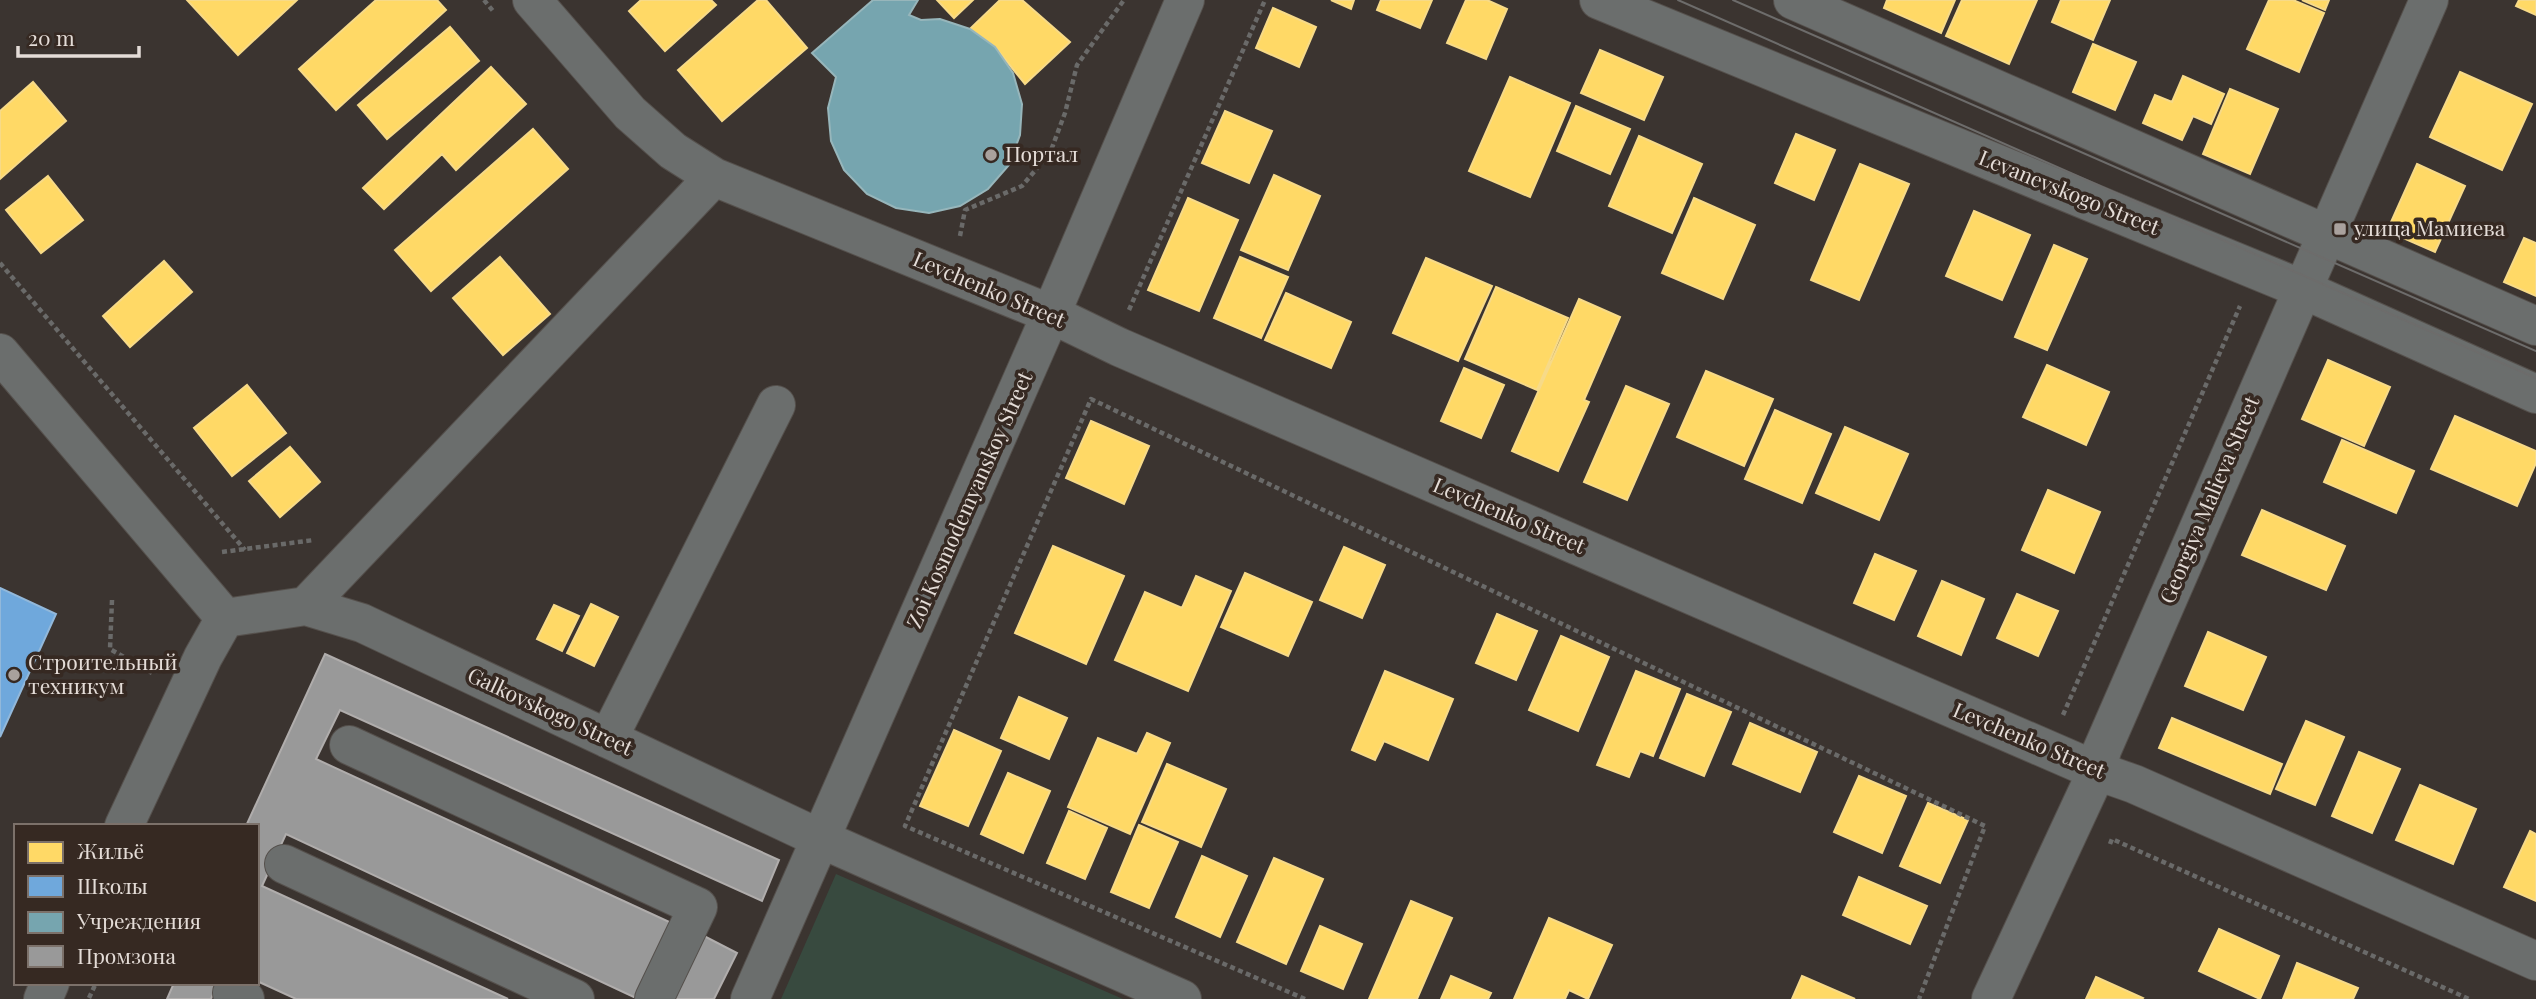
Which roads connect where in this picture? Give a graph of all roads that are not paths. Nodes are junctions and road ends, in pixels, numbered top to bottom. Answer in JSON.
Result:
{"nodes":[{"id":1,"x":1185,"y":0,"type":"edge"},
{"id":2,"x":1600,"y":0,"type":"edge"},
{"id":3,"x":1793,"y":0,"type":"edge"},
{"id":4,"x":2429,"y":0,"type":"edge"},
{"id":5,"x":517,"y":10,"type":"edge"},
{"id":6,"x":714,"y":177,"type":"junction"},
{"id":7,"x":2328,"y":234,"type":"junction"},
{"id":8,"x":2301,"y":289,"type":"junction"},
{"id":9,"x":1051,"y":314,"type":"junction"},
{"id":10,"x":2536,"y":326,"type":"edge"},
{"id":11,"x":0,"y":353,"type":"edge"},
{"id":12,"x":2536,"y":394,"type":"edge"},
{"id":13,"x":776,"y":405,"type":"dead end"},
{"id":14,"x":306,"y":606,"type":"junction"},
{"id":15,"x":225,"y":618,"type":"junction"},
{"id":16,"x":608,"y":739,"type":"junction"},
{"id":17,"x":349,"y":745,"type":"dead end"},
{"id":18,"x":2097,"y":771,"type":"junction"},
{"id":19,"x":125,"y":824,"type":"edge"},
{"id":20,"x":821,"y":839,"type":"junction"},
{"id":21,"x":284,"y":864,"type":"dead end"},
{"id":22,"x":2536,"y":961,"type":"edge"},
{"id":23,"x":575,"y":999,"type":"edge"},
{"id":24,"x":654,"y":999,"type":"edge"},
{"id":25,"x":750,"y":999,"type":"edge"},
{"id":26,"x":1182,"y":999,"type":"edge"},
{"id":27,"x":1991,"y":999,"type":"edge"}],
"edges":[{"from":1,"to":9,"type":"street","name":"Zoi Kosmodemyanskoy Street"},
{"from":2,"to":8,"type":"street","name":"Levanevskogo Street"},
{"from":3,"to":7,"type":"street"},
{"from":4,"to":7,"type":"street","name":"Georgiya Malieva Street"},
{"from":5,"to":6,"type":"street","name":"Levchenko Street"},
{"from":6,"to":9,"type":"street","name":"Levchenko Street"},
{"from":6,"to":14,"type":"street"},
{"from":7,"to":8,"type":"street","name":"Georgiya Malieva Street"},
{"from":7,"to":10,"type":"street"},
{"from":8,"to":12,"type":"street","name":"Levanevskogo Street"},
{"from":8,"to":18,"type":"street","name":"Georgiya Malieva Street"},
{"from":9,"to":18,"type":"street","name":"Levchenko Street"},
{"from":9,"to":20,"type":"street","name":"Zoi Kosmodemyanskoy Street"},
{"from":11,"to":15,"type":"street"},
{"from":13,"to":16,"type":"street"},
{"from":14,"to":15,"type":"street","name":"Galkovskogo Street"},
{"from":14,"to":16,"type":"street","name":"Galkovskogo Street"},
{"from":15,"to":19,"type":"street"},
{"from":16,"to":20,"type":"street","name":"Galkovskogo Street"},
{"from":17,"to":24,"type":"street"},
{"from":18,"to":22,"type":"street","name":"Levchenko Street"},
{"from":18,"to":27,"type":"street","name":"Georgiya Malieva Street"},
{"from":20,"to":25,"type":"street","name":"Zoi Kosmodemyanskoy Street"},
{"from":20,"to":26,"type":"street","name":"Galkovskogo Street"},
{"from":21,"to":23,"type":"street"}]}
